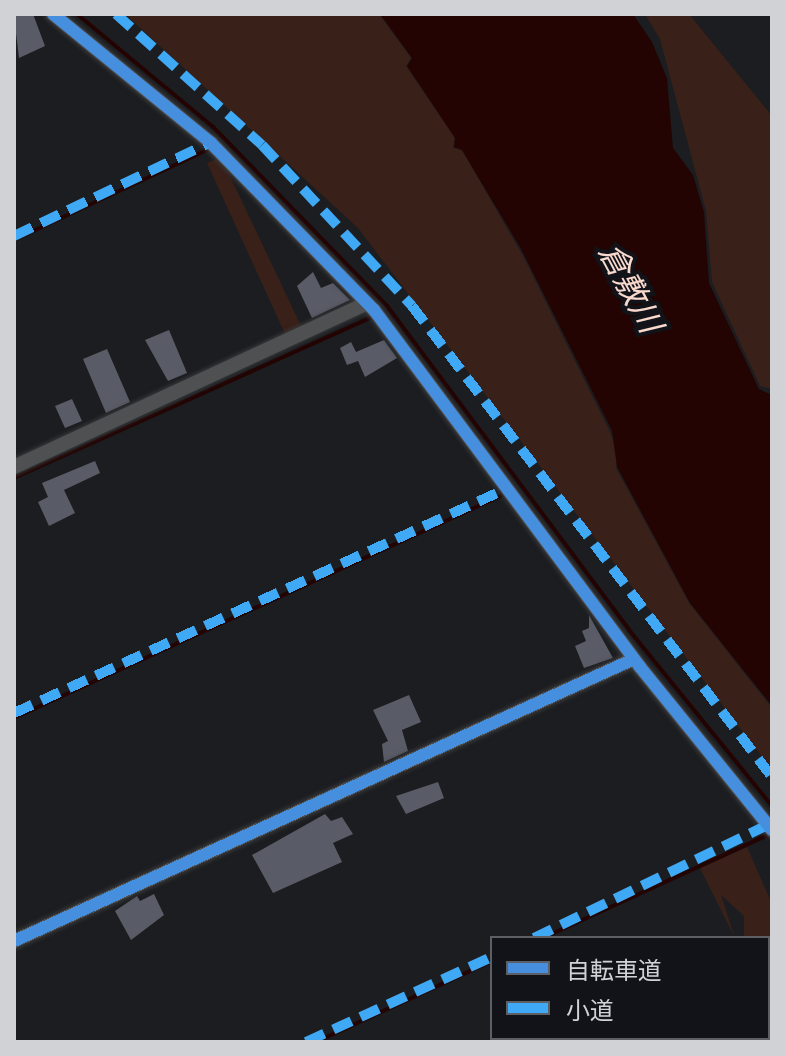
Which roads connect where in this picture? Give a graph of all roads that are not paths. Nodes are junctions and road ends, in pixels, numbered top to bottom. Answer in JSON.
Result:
{"nodes":[{"id":1,"x":53,"y":14,"type":"edge"},
{"id":2,"x":373,"y":310,"type":"junction"},
{"id":3,"x":14,"y":467,"type":"edge"},
{"id":4,"x":636,"y":662,"type":"junction"},
{"id":5,"x":772,"y":830,"type":"edge"},
{"id":6,"x":14,"y":941,"type":"edge"}],
"edges":[{"from":1,"to":2,"type":"street"},
{"from":2,"to":3,"type":"street"},
{"from":2,"to":4,"type":"street"},
{"from":4,"to":5,"type":"street"},
{"from":4,"to":6,"type":"street"}]}
